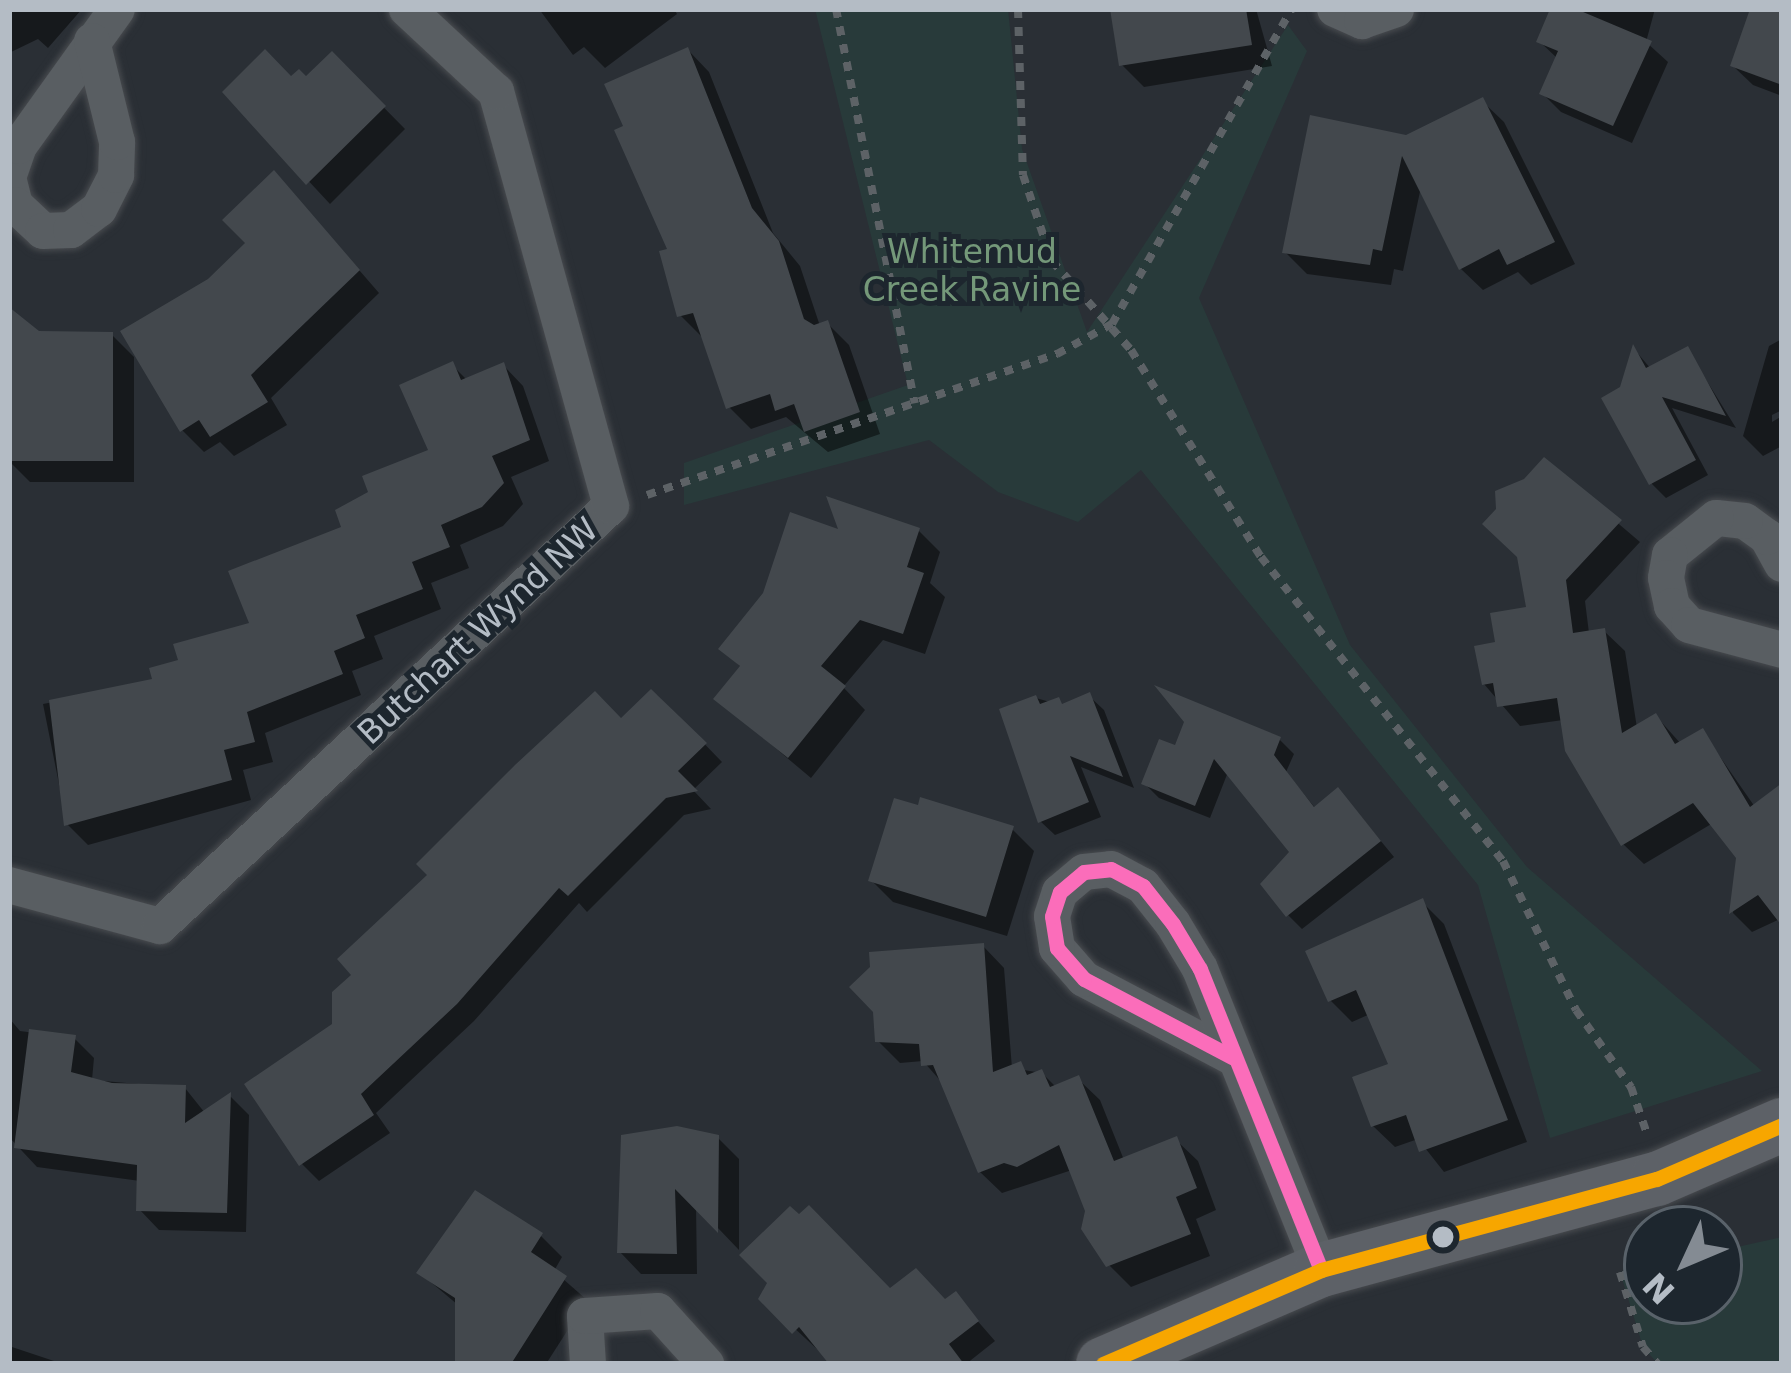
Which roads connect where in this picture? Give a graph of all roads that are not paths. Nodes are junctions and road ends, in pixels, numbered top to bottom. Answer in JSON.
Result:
{"nodes":[{"id":1,"x":117,"y":9,"type":"edge"},
{"id":2,"x":407,"y":9,"type":"edge"},
{"id":3,"x":1335,"y":9,"type":"edge"},
{"id":4,"x":1396,"y":9,"type":"edge"},
{"id":5,"x":92,"y":41,"type":"junction"},
{"id":6,"x":9,"y":178,"type":"edge"},
{"id":7,"x":1782,"y":564,"type":"edge"},
{"id":8,"x":1782,"y":650,"type":"edge"},
{"id":9,"x":9,"y":885,"type":"edge"},
{"id":10,"x":1232,"y":1058,"type":"junction"},
{"id":11,"x":1782,"y":1125,"type":"edge"},
{"id":12,"x":1321,"y":1270,"type":"junction"},
{"id":13,"x":588,"y":1364,"type":"edge"},
{"id":14,"x":706,"y":1364,"type":"edge"},
{"id":15,"x":1103,"y":1364,"type":"edge"}],
"edges":[{"from":1,"to":5,"type":"street"},
{"from":2,"to":9,"type":"street","name":"Butchart Wynd NW"},
{"from":3,"to":4,"type":"street"},
{"from":5,"to":6,"type":"street"},
{"from":5,"to":6,"type":"street"},
{"from":7,"to":8,"type":"street"},
{"from":10,"to":10,"type":"street"},
{"from":10,"to":12,"type":"street"},
{"from":11,"to":12,"type":"street"},
{"from":12,"to":15,"type":"street"},
{"from":13,"to":14,"type":"street"}]}
